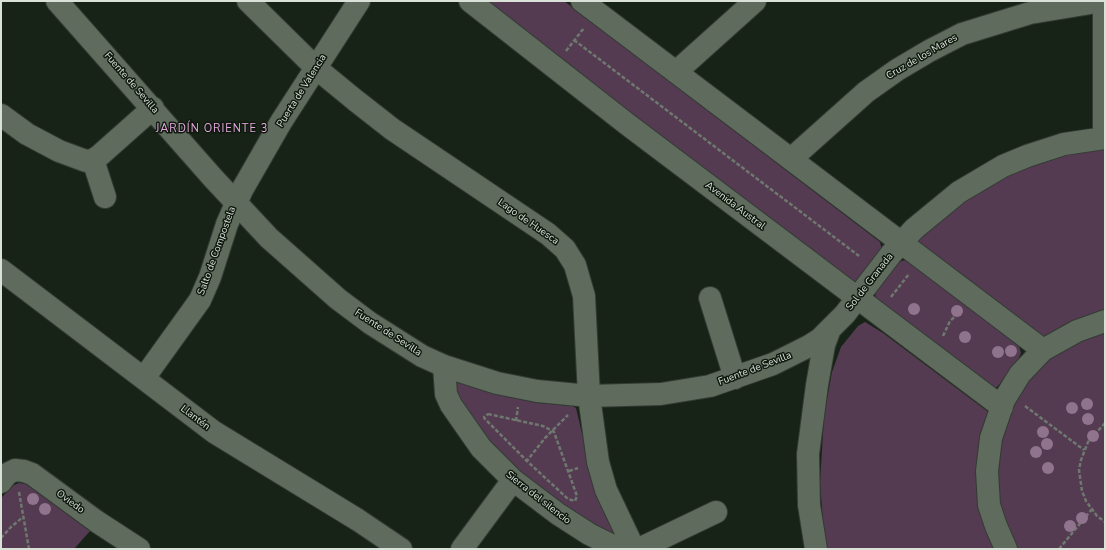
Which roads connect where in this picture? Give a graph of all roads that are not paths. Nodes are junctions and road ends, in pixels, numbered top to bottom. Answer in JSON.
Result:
{"nodes":[{"id":1,"x":57,"y":1,"type":"edge"},
{"id":2,"x":248,"y":1,"type":"edge"},
{"id":3,"x":359,"y":1,"type":"edge"},
{"id":4,"x":470,"y":1,"type":"edge"},
{"id":5,"x":582,"y":1,"type":"edge"},
{"id":6,"x":755,"y":1,"type":"edge"},
{"id":7,"x":1103,"y":1,"type":"edge"},
{"id":8,"x":316,"y":68,"type":"junction"},
{"id":9,"x":676,"y":72,"type":"junction"},
{"id":10,"x":153,"y":108,"type":"junction"},
{"id":11,"x":1,"y":115,"type":"edge"},
{"id":12,"x":1105,"y":138,"type":"edge"},
{"id":13,"x":791,"y":159,"type":"junction"},
{"id":14,"x":93,"y":160,"type":"junction"},
{"id":15,"x":105,"y":197,"type":"dead end"},
{"id":16,"x":236,"y":203,"type":"junction"},
{"id":17,"x":901,"y":242,"type":"junction"},
{"id":18,"x":1,"y":270,"type":"edge"},
{"id":19,"x":710,"y":298,"type":"dead end"},
{"id":20,"x":857,"y":299,"type":"junction"},
{"id":21,"x":1105,"y":321,"type":"edge"},
{"id":22,"x":830,"y":329,"type":"junction"},
{"id":23,"x":1043,"y":350,"type":"junction"},
{"id":24,"x":444,"y":366,"type":"junction"},
{"id":25,"x":144,"y":378,"type":"junction"},
{"id":26,"x":735,"y":378,"type":"junction"},
{"id":27,"x":589,"y":396,"type":"junction"},
{"id":28,"x":1005,"y":400,"type":"junction"},
{"id":29,"x":8,"y":476,"type":"edge"},
{"id":30,"x":513,"y":480,"type":"junction"},
{"id":31,"x":716,"y":512,"type":"dead end"},
{"id":32,"x":139,"y":549,"type":"edge"},
{"id":33,"x":401,"y":549,"type":"edge"},
{"id":34,"x":462,"y":549,"type":"edge"},
{"id":35,"x":619,"y":549,"type":"edge"},
{"id":36,"x":634,"y":549,"type":"edge"},
{"id":37,"x":639,"y":549,"type":"edge"},
{"id":38,"x":816,"y":549,"type":"edge"},
{"id":39,"x":1006,"y":549,"type":"edge"}],
"edges":[{"from":1,"to":10,"type":"street","name":"Fuente de Sevilla"},
{"from":2,"to":8,"type":"street","name":"Lago de Huesca"},
{"from":3,"to":8,"type":"street","name":"Puerta de Valencia"},
{"from":4,"to":20,"type":"street","name":"Avenida Austral"},
{"from":5,"to":9,"type":"street"},
{"from":6,"to":9,"type":"street"},
{"from":7,"to":12,"type":"street"},
{"from":7,"to":13,"type":"street","name":"Cruz de los Mares"},
{"from":8,"to":16,"type":"street","name":"Puerta de Valencia"},
{"from":8,"to":27,"type":"street","name":"Lago de Huesca"},
{"from":9,"to":13,"type":"street"},
{"from":10,"to":14,"type":"street"},
{"from":10,"to":16,"type":"street","name":"Fuente de Sevilla"},
{"from":11,"to":14,"type":"street"},
{"from":12,"to":17,"type":"street","name":"Sol de Granada"},
{"from":13,"to":17,"type":"street"},
{"from":14,"to":15,"type":"street"},
{"from":16,"to":24,"type":"street","name":"Fuente de Sevilla"},
{"from":16,"to":25,"type":"street","name":"Salto de Compostela"},
{"from":17,"to":20,"type":"street","name":"Sol de Granada"},
{"from":17,"to":23,"type":"street"},
{"from":18,"to":25,"type":"street","name":"Llantén"},
{"from":19,"to":26,"type":"street"},
{"from":20,"to":22,"type":"street","name":"Sol de Granada"},
{"from":20,"to":28,"type":"street","name":"Avenida Austral"},
{"from":21,"to":23,"type":"street"},
{"from":22,"to":26,"type":"street","name":"Fuente de Sevilla"},
{"from":22,"to":38,"type":"street","name":"Sol de Granada"},
{"from":23,"to":28,"type":"street"},
{"from":24,"to":27,"type":"street","name":"Fuente de Sevilla"},
{"from":24,"to":30,"type":"street","name":"Sierra del silencio"},
{"from":25,"to":33,"type":"street","name":"Llantén"},
{"from":26,"to":27,"type":"street","name":"Fuente de Sevilla"},
{"from":27,"to":36,"type":"street","name":"Lago de Huesca"},
{"from":28,"to":39,"type":"street"},
{"from":29,"to":32,"type":"street","name":"Oviedo"},
{"from":30,"to":34,"type":"street"},
{"from":30,"to":35,"type":"street","name":"Sierra del silencio"},
{"from":31,"to":37,"type":"street"}]}
